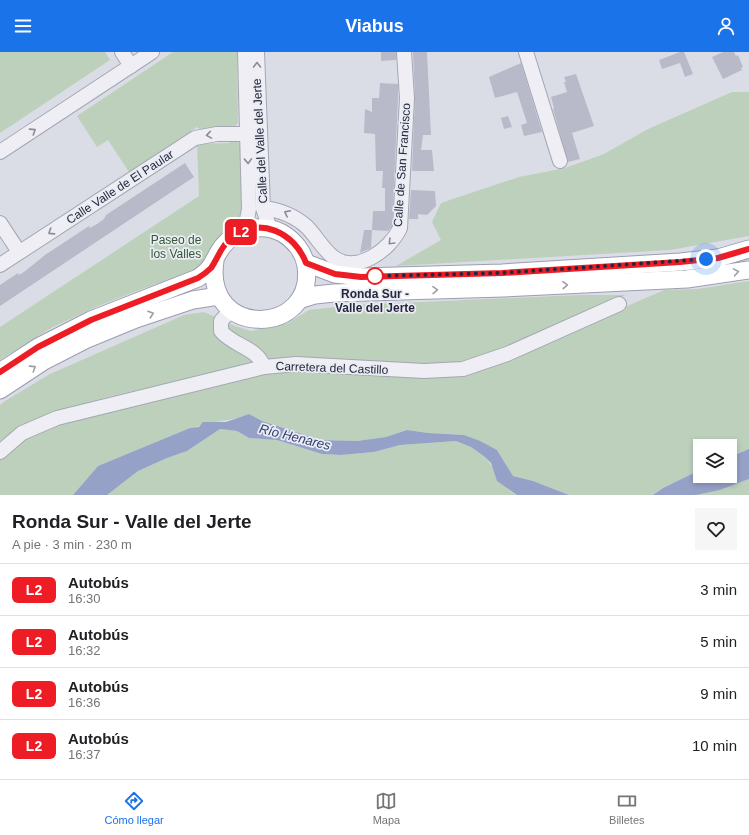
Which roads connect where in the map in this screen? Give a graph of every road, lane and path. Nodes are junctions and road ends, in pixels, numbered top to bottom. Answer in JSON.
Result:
{"nodes":[{"id":1,"x":122,"y":52,"type":"edge"},
{"id":2,"x":152,"y":52,"type":"edge"},
{"id":3,"x":245,"y":52,"type":"edge"},
{"id":4,"x":257,"y":52,"type":"edge"},
{"id":5,"x":404,"y":52,"type":"edge"},
{"id":6,"x":526,"y":52,"type":"edge"},
{"id":7,"x":131,"y":66,"type":"junction"},
{"id":8,"x":248,"y":134,"type":"junction"},
{"id":9,"x":0,"y":152,"type":"edge"},
{"id":10,"x":560,"y":161,"type":"dead end"},
{"id":11,"x":263,"y":208,"type":"junction"},
{"id":12,"x":0,"y":222,"type":"edge"},
{"id":13,"x":270,"y":228,"type":"junction"},
{"id":14,"x":244,"y":230,"type":"junction"},
{"id":15,"x":749,"y":249,"type":"edge"},
{"id":16,"x":19,"y":252,"type":"junction"},
{"id":17,"x":216,"y":261,"type":"junction"},
{"id":18,"x":306,"y":263,"type":"junction"},
{"id":19,"x":0,"y":265,"type":"edge"},
{"id":20,"x":749,"y":270,"type":"edge"},
{"id":21,"x":219,"y":296,"type":"junction"},
{"id":22,"x":299,"y":300,"type":"junction"},
{"id":23,"x":619,"y":304,"type":"dead end"},
{"id":24,"x":231,"y":310,"type":"junction"},
{"id":25,"x":264,"y":367,"type":"junction"},
{"id":26,"x":0,"y":372,"type":"edge"},
{"id":27,"x":0,"y":390,"type":"edge"},
{"id":28,"x":0,"y":452,"type":"edge"}],
"edges":[{"from":1,"to":7,"type":"street"},
{"from":2,"to":7,"type":"street"},
{"from":3,"to":8,"type":"street","name":"Calle del Valle del Jerte"},
{"from":11,"to":4,"type":"street","name":"Calle del Valle del Jerte","one_way":true},
{"from":5,"to":11,"type":"street","name":"Calle de San Francisco","one_way":true},
{"from":6,"to":10,"type":"street"},
{"from":9,"to":7,"type":"street","one_way":true},
{"from":8,"to":14,"type":"street","name":"Calle del Valle del Jerte","one_way":true},
{"from":8,"to":16,"type":"street","name":"Calle Valle de El Paular","one_way":true},
{"from":11,"to":13,"type":"street","name":"Calle del Valle del Jerte"},
{"from":12,"to":16,"type":"street"},
{"from":13,"to":14,"type":"main road"},
{"from":13,"to":18,"type":"main road"},
{"from":14,"to":17,"type":"main road"},
{"from":15,"to":18,"type":"main road"},
{"from":16,"to":19,"type":"street","name":"Calle Valle de El Paular"},
{"from":17,"to":21,"type":"main road"},
{"from":17,"to":26,"type":"main road"},
{"from":18,"to":22,"type":"main road"},
{"from":22,"to":20,"type":"main road","one_way":true},
{"from":21,"to":24,"type":"main road"},
{"from":27,"to":21,"type":"main road","one_way":true},
{"from":22,"to":24,"type":"main road"},
{"from":23,"to":25,"type":"street","name":"Carretera del Castillo"},
{"from":24,"to":25,"type":"street"},
{"from":25,"to":28,"type":"street","name":"Carretera del Castillo"}]}
